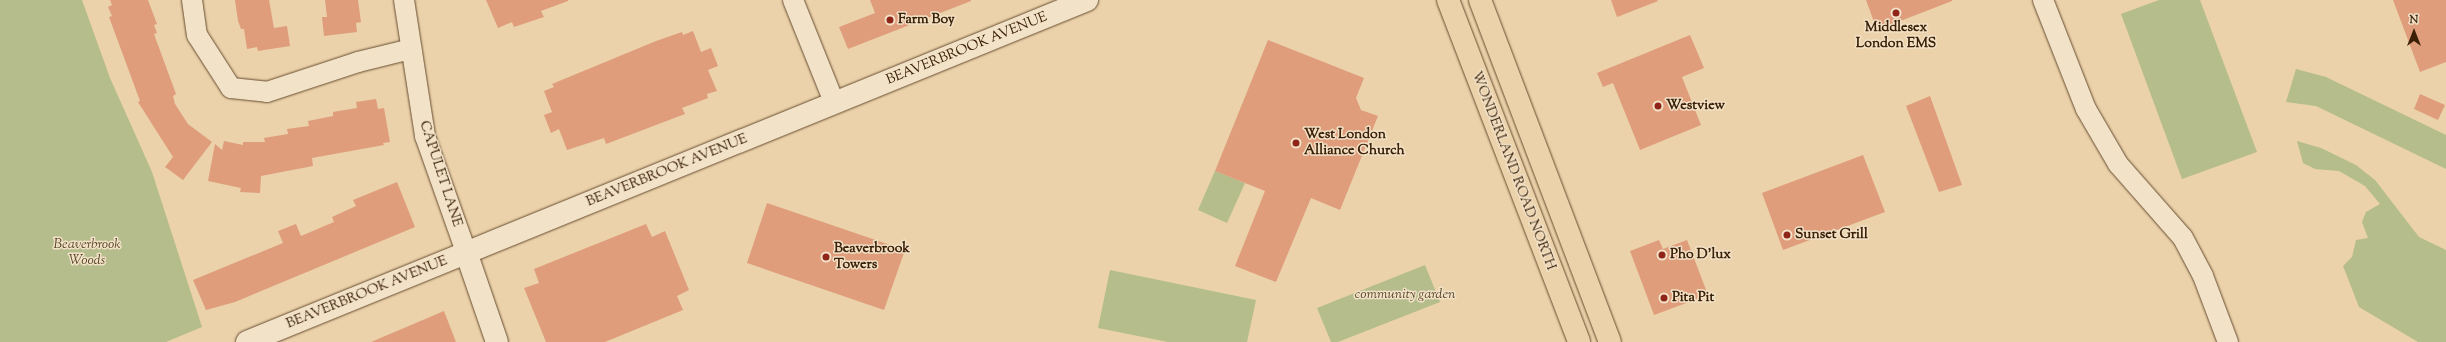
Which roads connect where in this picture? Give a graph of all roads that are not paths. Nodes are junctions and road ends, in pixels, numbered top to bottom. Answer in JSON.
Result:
{"nodes":[{"id":1,"x":192,"y":0,"type":"edge"},
{"id":2,"x":404,"y":0,"type":"edge"},
{"id":3,"x":793,"y":0,"type":"edge"},
{"id":4,"x":1087,"y":0,"type":"edge"},
{"id":5,"x":1448,"y":0,"type":"edge"},
{"id":6,"x":1480,"y":0,"type":"edge"},
{"id":7,"x":2043,"y":0,"type":"edge"},
{"id":8,"x":411,"y":49,"type":"junction"},
{"id":9,"x":834,"y":102,"type":"junction"},
{"id":10,"x":466,"y":252,"type":"junction"},
{"id":11,"x":247,"y":342,"type":"edge"},
{"id":12,"x":498,"y":342,"type":"edge"},
{"id":13,"x":1579,"y":342,"type":"edge"},
{"id":14,"x":1610,"y":342,"type":"edge"},
{"id":15,"x":2228,"y":342,"type":"edge"}],
"edges":[{"from":1,"to":8,"type":"street"},
{"from":2,"to":8,"type":"street","name":"CAPULET LANE"},
{"from":3,"to":9,"type":"street"},
{"from":4,"to":9,"type":"street","name":"BEAVERBROOK AVENUE"},
{"from":5,"to":13,"type":"main road","name":"WONDERLAND ROAD NORTH"},
{"from":6,"to":14,"type":"main road","name":"WONDERLAND ROAD NORTH"},
{"from":7,"to":15,"type":"street"},
{"from":8,"to":10,"type":"street","name":"CAPULET LANE"},
{"from":9,"to":10,"type":"street","name":"BEAVERBROOK AVENUE"},
{"from":10,"to":11,"type":"street","name":"BEAVERBROOK AVENUE"},
{"from":10,"to":12,"type":"street","name":"CAPULET LANE"}]}
